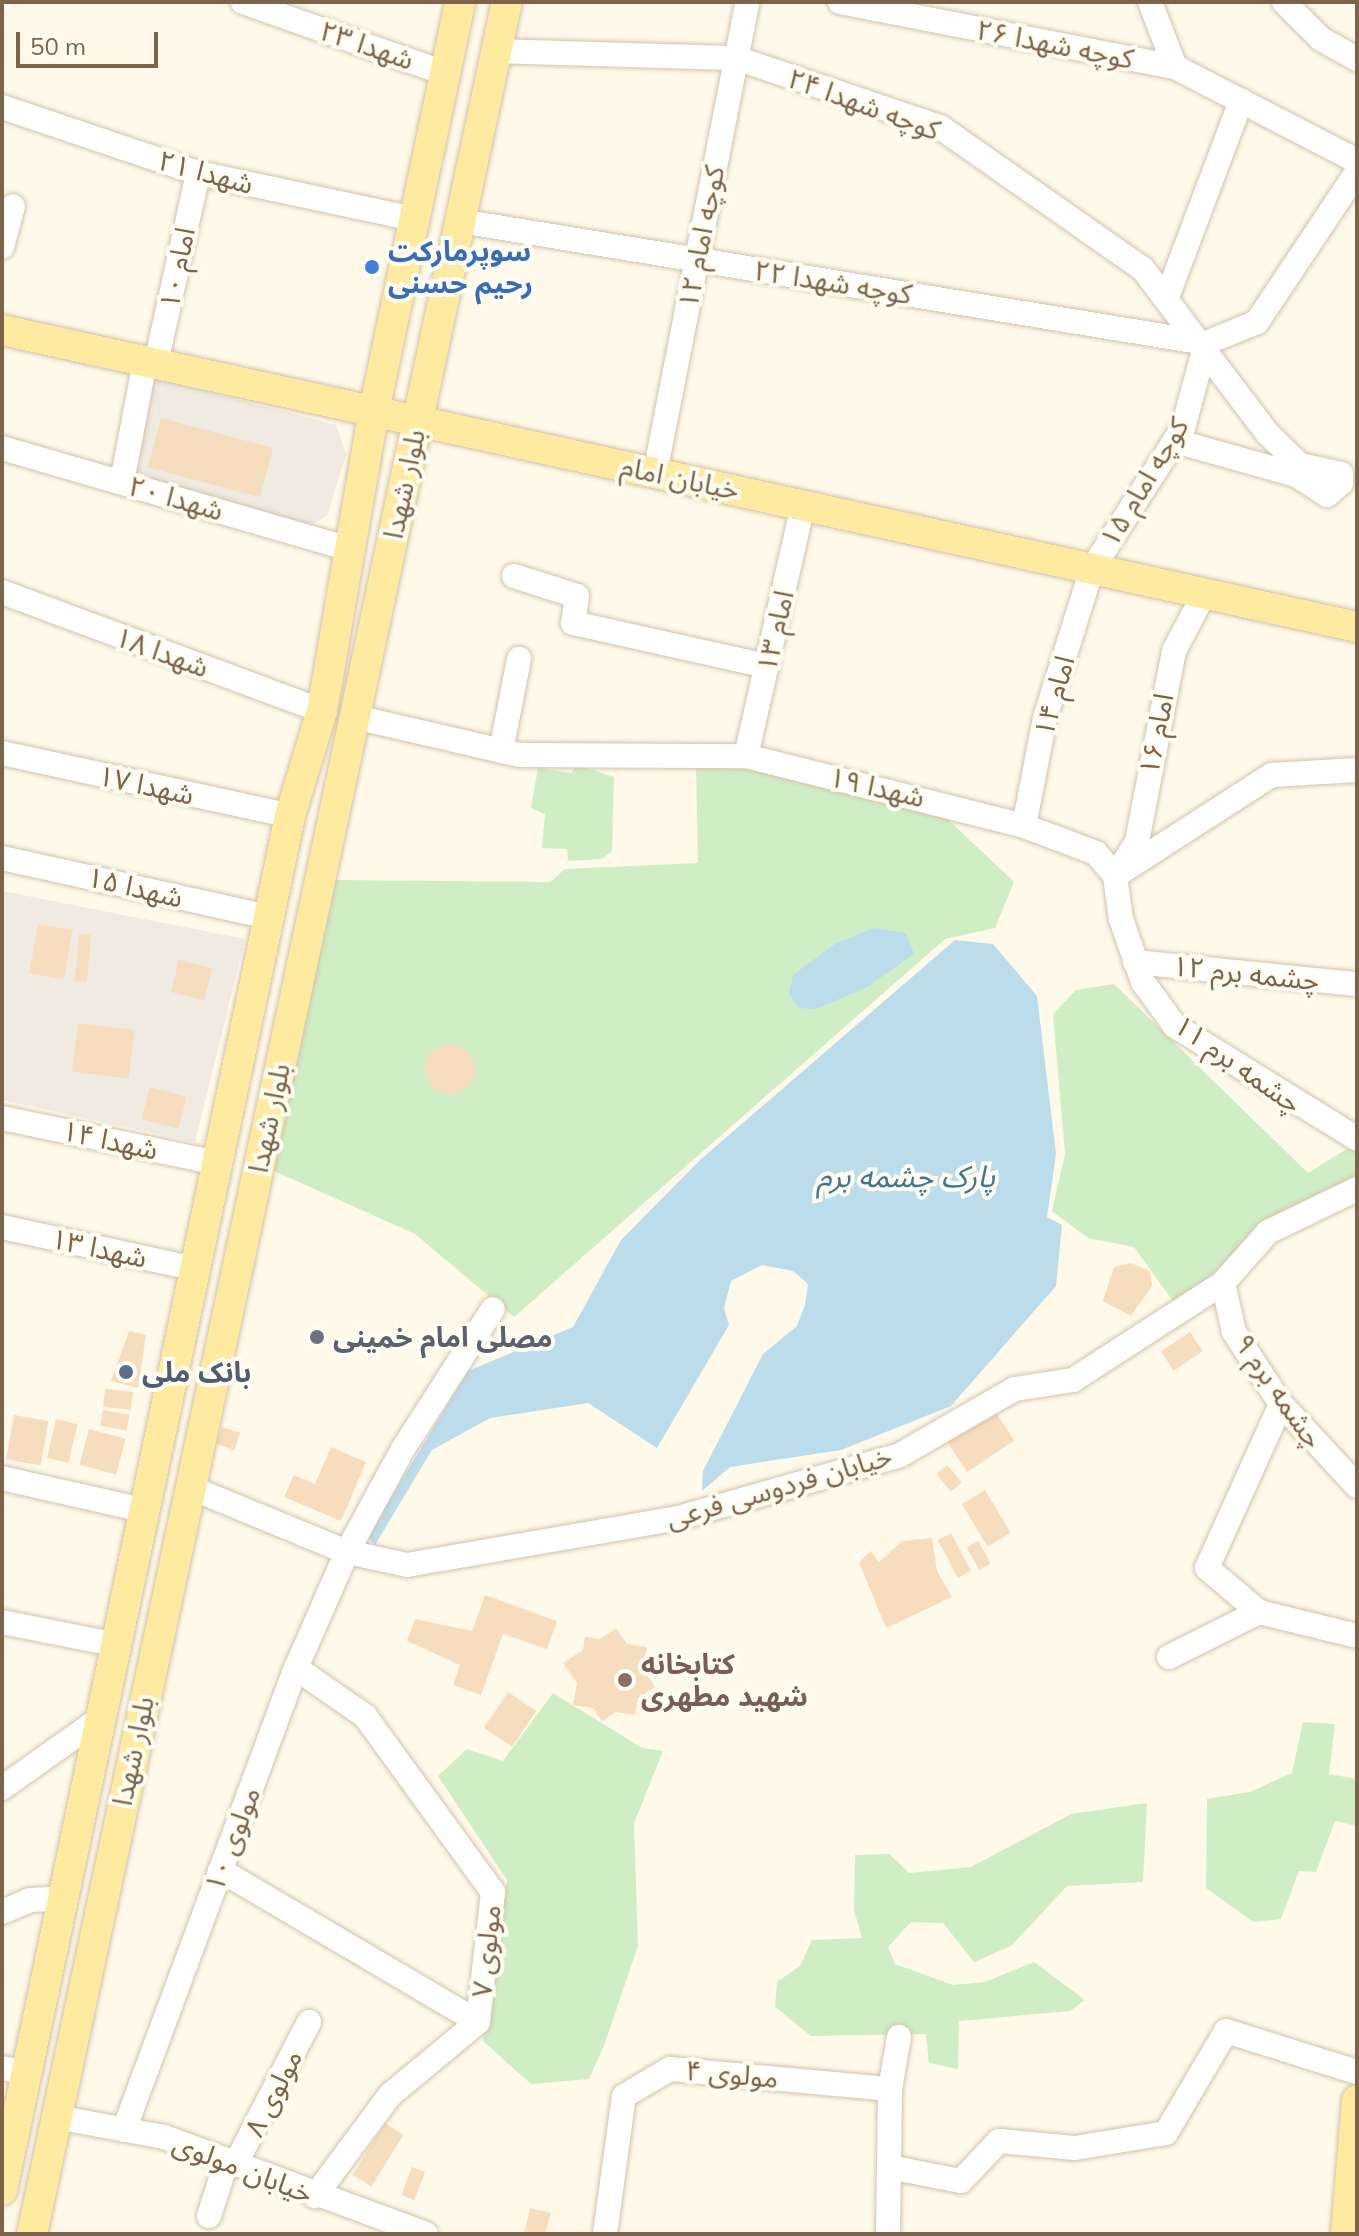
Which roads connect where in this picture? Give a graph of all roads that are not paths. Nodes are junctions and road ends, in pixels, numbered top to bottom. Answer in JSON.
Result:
{"nodes":[{"id":1,"x":243,"y":2,"type":"edge"},
{"id":2,"x":460,"y":2,"type":"edge"},
{"id":3,"x":507,"y":2,"type":"edge"},
{"id":4,"x":747,"y":2,"type":"edge"},
{"id":5,"x":840,"y":2,"type":"edge"},
{"id":6,"x":1150,"y":2,"type":"edge"},
{"id":7,"x":1284,"y":2,"type":"edge"},
{"id":8,"x":937,"y":11,"type":"edge"},
{"id":9,"x":496,"y":51,"type":"junction"},
{"id":10,"x":736,"y":58,"type":"junction"},
{"id":11,"x":1357,"y":59,"type":"edge"},
{"id":12,"x":1175,"y":67,"type":"junction"},
{"id":13,"x":445,"y":73,"type":"junction"},
{"id":14,"x":1241,"y":101,"type":"junction"},
{"id":15,"x":2,"y":107,"type":"edge"},
{"id":16,"x":1357,"y":161,"type":"edge"},
{"id":17,"x":1357,"y":172,"type":"edge"},
{"id":18,"x":198,"y":173,"type":"junction"},
{"id":19,"x":13,"y":206,"type":"dead end"},
{"id":20,"x":414,"y":219,"type":"junction"},
{"id":21,"x":460,"y":221,"type":"junction"},
{"id":22,"x":2,"y":247,"type":"edge"},
{"id":23,"x":697,"y":259,"type":"junction"},
{"id":24,"x":1167,"y":297,"type":"junction"},
{"id":25,"x":2,"y":330,"type":"edge"},
{"id":26,"x":1206,"y":343,"type":"junction"},
{"id":27,"x":151,"y":362,"type":"junction"},
{"id":28,"x":374,"y":411,"type":"junction"},
{"id":29,"x":418,"y":421,"type":"junction"},
{"id":30,"x":1175,"y":441,"type":"junction"},
{"id":31,"x":2,"y":448,"type":"edge"},
{"id":32,"x":655,"y":473,"type":"junction"},
{"id":33,"x":1349,"y":474,"type":"edge"},
{"id":34,"x":122,"y":482,"type":"junction"},
{"id":35,"x":803,"y":506,"type":"junction"},
{"id":36,"x":349,"y":549,"type":"junction"},
{"id":37,"x":1092,"y":569,"type":"junction"},
{"id":38,"x":514,"y":576,"type":"dead end"},
{"id":39,"x":2,"y":592,"type":"edge"},
{"id":40,"x":1204,"y":594,"type":"junction"},
{"id":41,"x":1357,"y":627,"type":"edge"},
{"id":42,"x":519,"y":659,"type":"dead end"},
{"id":43,"x":767,"y":666,"type":"junction"},
{"id":44,"x":322,"y":711,"type":"junction"},
{"id":45,"x":355,"y":717,"type":"junction"},
{"id":46,"x":501,"y":751,"type":"junction"},
{"id":47,"x":2,"y":753,"type":"edge"},
{"id":48,"x":746,"y":756,"type":"junction"},
{"id":49,"x":1357,"y":770,"type":"edge"},
{"id":50,"x":290,"y":816,"type":"junction"},
{"id":51,"x":1024,"y":826,"type":"junction"},
{"id":52,"x":2,"y":858,"type":"edge"},
{"id":53,"x":1115,"y":876,"type":"junction"},
{"id":54,"x":269,"y":917,"type":"junction"},
{"id":55,"x":1135,"y":962,"type":"junction"},
{"id":56,"x":1357,"y":984,"type":"edge"},
{"id":57,"x":253,"y":992,"type":"junction"},
{"id":58,"x":292,"y":1009,"type":"junction"},
{"id":59,"x":2,"y":1118,"type":"edge"},
{"id":60,"x":1357,"y":1139,"type":"edge"},
{"id":61,"x":217,"y":1163,"type":"junction"},
{"id":62,"x":1357,"y":1189,"type":"edge"},
{"id":63,"x":2,"y":1227,"type":"edge"},
{"id":64,"x":196,"y":1269,"type":"junction"},
{"id":65,"x":1223,"y":1283,"type":"junction"},
{"id":66,"x":493,"y":1309,"type":"dead end"},
{"id":67,"x":1281,"y":1404,"type":"junction"},
{"id":68,"x":2,"y":1478,"type":"edge"},
{"id":69,"x":1357,"y":1486,"type":"edge"},
{"id":70,"x":189,"y":1487,"type":"junction"},
{"id":71,"x":143,"y":1510,"type":"junction"},
{"id":72,"x":347,"y":1552,"type":"junction"},
{"id":73,"x":1259,"y":1612,"type":"junction"},
{"id":74,"x":2,"y":1622,"type":"edge"},
{"id":75,"x":1357,"y":1636,"type":"edge"},
{"id":76,"x":118,"y":1645,"type":"junction"},
{"id":77,"x":1169,"y":1657,"type":"dead end"},
{"id":78,"x":296,"y":1668,"type":"junction"},
{"id":79,"x":101,"y":1718,"type":"junction"},
{"id":80,"x":2,"y":1788,"type":"edge"},
{"id":81,"x":220,"y":1870,"type":"junction"},
{"id":82,"x":64,"y":1898,"type":"junction"},
{"id":83,"x":2,"y":1912,"type":"edge"},
{"id":84,"x":309,"y":2022,"type":"dead end"},
{"id":85,"x":478,"y":2022,"type":"junction"},
{"id":86,"x":899,"y":2037,"type":"dead end"},
{"id":87,"x":14,"y":2071,"type":"edge"},
{"id":88,"x":1357,"y":2072,"type":"edge"},
{"id":89,"x":890,"y":2089,"type":"junction"},
{"id":90,"x":1357,"y":2100,"type":"edge"},
{"id":91,"x":56,"y":2117,"type":"junction"},
{"id":92,"x":124,"y":2130,"type":"junction"},
{"id":93,"x":232,"y":2162,"type":"junction"},
{"id":94,"x":889,"y":2167,"type":"junction"},
{"id":95,"x":2,"y":2190,"type":"edge"},
{"id":96,"x":315,"y":2196,"type":"junction"},
{"id":97,"x":209,"y":2216,"type":"dead end"},
{"id":98,"x":32,"y":2234,"type":"edge"},
{"id":99,"x":424,"y":2234,"type":"edge"},
{"id":100,"x":605,"y":2234,"type":"edge"},
{"id":101,"x":888,"y":2234,"type":"edge"},
{"id":102,"x":1346,"y":2234,"type":"edge"}],
"edges":[{"from":1,"to":13,"type":"street","name":"شهدا ۲۳"},
{"from":2,"to":13,"type":"main road","name":"بلوار شهدا"},
{"from":3,"to":9,"type":"main road","name":"بلوار شهدا"},
{"from":4,"to":10,"type":"street","name":"کوچه امام ۱۲"},
{"from":5,"to":8,"type":"street","name":"کوچه شهدا ۲۶"},
{"from":6,"to":12,"type":"street"},
{"from":7,"to":11,"type":"street"},
{"from":8,"to":12,"type":"street","name":"کوچه شهدا ۲۶"},
{"from":9,"to":10,"type":"street","name":"کوچه شهدا ۲۴"},
{"from":9,"to":21,"type":"main road","name":"بلوار شهدا"},
{"from":10,"to":23,"type":"street","name":"کوچه امام ۱۲"},
{"from":10,"to":24,"type":"street","name":"کوچه شهدا ۲۴"},
{"from":12,"to":14,"type":"street","name":"کوچه شهدا ۲۶"},
{"from":13,"to":20,"type":"main road","name":"بلوار شهدا"},
{"from":14,"to":16,"type":"street","name":"کوچه شهدا ۲۶"},
{"from":14,"to":24,"type":"street"},
{"from":15,"to":18,"type":"street","name":"شهدا ۲۱"},
{"from":17,"to":26,"type":"street"},
{"from":18,"to":20,"type":"street","name":"شهدا ۲۱"},
{"from":18,"to":27,"type":"street","name":"امام ۱۰"},
{"from":19,"to":22,"type":"street"},
{"from":20,"to":28,"type":"main road","name":"بلوار شهدا"},
{"from":21,"to":23,"type":"street","name":"کوچه شهدا ۲۲"},
{"from":21,"to":29,"type":"main road","name":"بلوار شهدا"},
{"from":23,"to":26,"type":"street","name":"کوچه شهدا ۲۲"},
{"from":23,"to":32,"type":"street","name":"کوچه امام ۱۲"},
{"from":24,"to":26,"type":"street","name":"کوچه شهدا ۲۴"},
{"from":25,"to":27,"type":"main road","name":"خیابان امام"},
{"from":26,"to":30,"type":"street","name":"کوچه امام ۱۵"},
{"from":26,"to":33,"type":"street","name":"کوچه شهدا ۲۴"},
{"from":27,"to":28,"type":"main road","name":"خیابان امام"},
{"from":27,"to":34,"type":"street","name":"امام ۱۰"},
{"from":28,"to":29,"type":"main road","name":"خیابان امام"},
{"from":28,"to":36,"type":"main road","name":"بلوار شهدا"},
{"from":29,"to":32,"type":"main road","name":"خیابان امام"},
{"from":29,"to":45,"type":"main road","name":"بلوار شهدا"},
{"from":30,"to":33,"type":"street"},
{"from":30,"to":37,"type":"street","name":"کوچه امام ۱۵"},
{"from":31,"to":34,"type":"street","name":"شهدا ۲۰"},
{"from":32,"to":35,"type":"main road","name":"خیابان امام"},
{"from":34,"to":36,"type":"street","name":"شهدا ۲۰"},
{"from":35,"to":37,"type":"main road","name":"خیابان امام"},
{"from":35,"to":43,"type":"street","name":"امام ۱۳"},
{"from":36,"to":44,"type":"main road","name":"بلوار شهدا"},
{"from":37,"to":40,"type":"main road","name":"خیابان امام"},
{"from":37,"to":51,"type":"street","name":"امام ۱۴"},
{"from":38,"to":43,"type":"street"},
{"from":39,"to":44,"type":"street","name":"شهدا ۱۸"},
{"from":40,"to":41,"type":"main road","name":"خیابان امام"},
{"from":40,"to":53,"type":"street","name":"امام ۱۶"},
{"from":42,"to":46,"type":"street"},
{"from":43,"to":48,"type":"street","name":"امام ۱۳"},
{"from":44,"to":50,"type":"main road","name":"بلوار شهدا"},
{"from":45,"to":46,"type":"street","name":"شهدا ۱۹"},
{"from":45,"to":58,"type":"main road","name":"بلوار شهدا"},
{"from":46,"to":48,"type":"street","name":"شهدا ۱۹"},
{"from":47,"to":50,"type":"street","name":"شهدا ۱۷"},
{"from":48,"to":51,"type":"street","name":"شهدا ۱۹"},
{"from":49,"to":53,"type":"street"},
{"from":50,"to":54,"type":"main road","name":"بلوار شهدا"},
{"from":51,"to":53,"type":"street","name":"شهدا ۱۹"},
{"from":52,"to":54,"type":"street","name":"شهدا ۱۵"},
{"from":53,"to":55,"type":"street","name":"چشمه برم ۱۱"},
{"from":54,"to":57,"type":"main road","name":"بلوار شهدا"},
{"from":55,"to":56,"type":"street","name":"چشمه برم ۱۲"},
{"from":55,"to":60,"type":"street","name":"چشمه برم ۱۱"},
{"from":57,"to":58,"type":"main road"},
{"from":57,"to":61,"type":"main road","name":"بلوار شهدا"},
{"from":58,"to":70,"type":"main road","name":"بلوار شهدا"},
{"from":59,"to":61,"type":"street","name":"شهدا ۱۴"},
{"from":61,"to":64,"type":"main road","name":"بلوار شهدا"},
{"from":62,"to":65,"type":"street","name":"خیابان فردوسی فرعی"},
{"from":63,"to":64,"type":"street","name":"شهدا ۱۳"},
{"from":64,"to":71,"type":"main road","name":"بلوار شهدا"},
{"from":65,"to":67,"type":"street","name":"چشمه برم ۹"},
{"from":65,"to":72,"type":"street","name":"خیابان فردوسی فرعی"},
{"from":66,"to":72,"type":"street","name":"مولوی ۱۰"},
{"from":67,"to":69,"type":"street","name":"چشمه برم ۹"},
{"from":67,"to":73,"type":"street"},
{"from":68,"to":71,"type":"street"},
{"from":70,"to":72,"type":"street","name":"خیابان فردوسی فرعی"},
{"from":70,"to":91,"type":"main road","name":"بلوار شهدا"},
{"from":71,"to":76,"type":"main road","name":"بلوار شهدا"},
{"from":72,"to":78,"type":"street","name":"مولوی ۱۰"},
{"from":73,"to":75,"type":"street"},
{"from":73,"to":77,"type":"street"},
{"from":74,"to":76,"type":"street"},
{"from":76,"to":79,"type":"main road","name":"بلوار شهدا"},
{"from":78,"to":81,"type":"street","name":"مولوی ۱۰"},
{"from":78,"to":85,"type":"street","name":"مولوی ۷"},
{"from":79,"to":80,"type":"street"},
{"from":79,"to":82,"type":"main road","name":"بلوار شهدا"},
{"from":81,"to":85,"type":"street"},
{"from":81,"to":92,"type":"street","name":"مولوی ۱۰"},
{"from":82,"to":83,"type":"street"},
{"from":82,"to":87,"type":"main road","name":"بلوار شهدا"},
{"from":84,"to":93,"type":"street","name":"مولوی ۸"},
{"from":85,"to":96,"type":"street","name":"مولوی ۷"},
{"from":86,"to":89,"type":"street"},
{"from":87,"to":95,"type":"main road","name":"بلوار شهدا"},
{"from":88,"to":94,"type":"street"},
{"from":89,"to":94,"type":"street"},
{"from":89,"to":100,"type":"street","name":"مولوی ۴"},
{"from":90,"to":102,"type":"main road"},
{"from":91,"to":92,"type":"street","name":"خیابان مولوی"},
{"from":91,"to":98,"type":"main road","name":"بلوار شهدا"},
{"from":92,"to":93,"type":"street","name":"خیابان مولوی"},
{"from":93,"to":96,"type":"street","name":"خیابان مولوی"},
{"from":93,"to":97,"type":"street","name":"مولوی ۸"},
{"from":94,"to":101,"type":"street"},
{"from":96,"to":99,"type":"street","name":"خیابان مولوی"}]}
